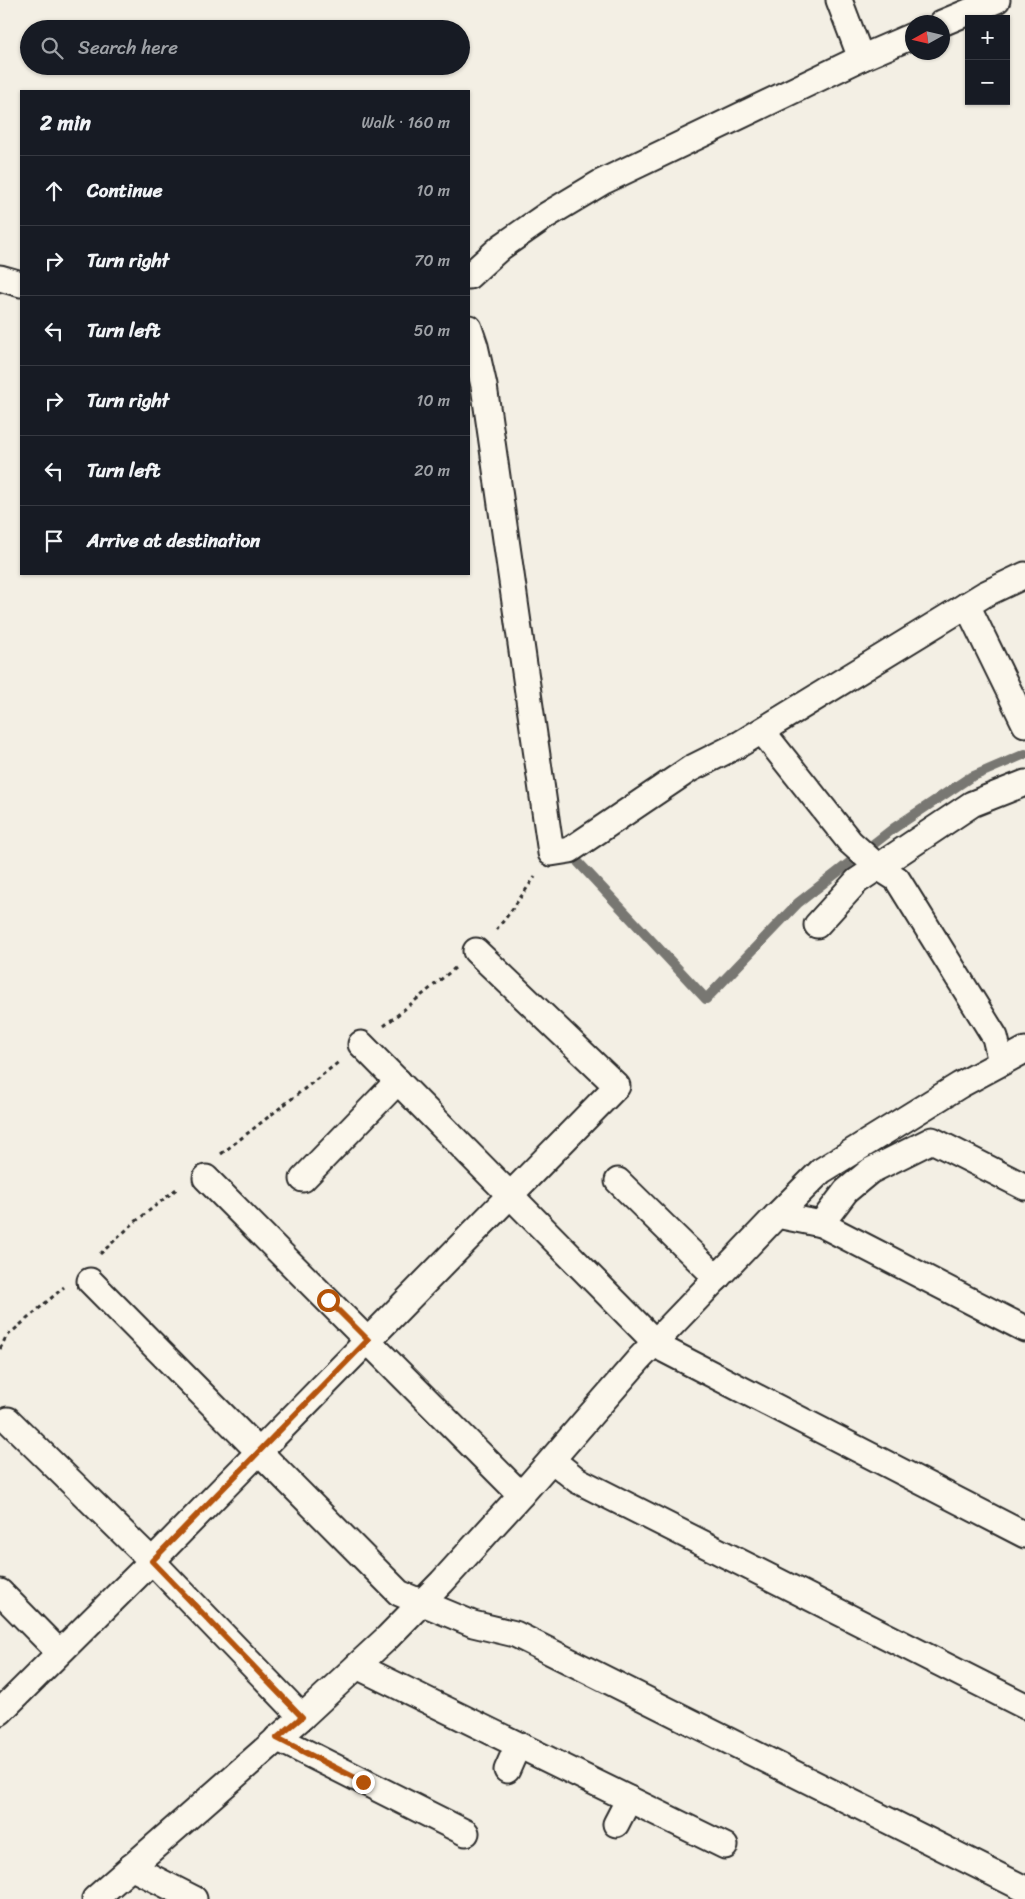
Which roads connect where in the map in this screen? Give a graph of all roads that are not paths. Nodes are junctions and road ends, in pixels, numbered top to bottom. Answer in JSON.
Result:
{"nodes":[{"id":1,"x":839,"y":0,"type":"edge"},
{"id":2,"x":997,"y":0,"type":"edge"},
{"id":3,"x":950,"y":20,"type":"edge"},
{"id":4,"x":905,"y":39,"type":"edge"},
{"id":5,"x":861,"y":58,"type":"junction"},
{"id":6,"x":470,"y":275,"type":"edge"},
{"id":7,"x":0,"y":278,"type":"edge"},
{"id":8,"x":20,"y":284,"type":"edge"},
{"id":9,"x":470,"y":331,"type":"edge"},
{"id":10,"x":1025,"y":575,"type":"edge"},
{"id":11,"x":967,"y":605,"type":"junction"},
{"id":12,"x":1025,"y":724,"type":"edge"},
{"id":13,"x":762,"y":731,"type":"junction"},
{"id":14,"x":1025,"y":783,"type":"edge"},
{"id":15,"x":878,"y":867,"type":"junction"},
{"id":16,"x":817,"y":925,"type":"dead end"},
{"id":17,"x":476,"y":951,"type":"road end"},
{"id":18,"x":361,"y":1044,"type":"road end"},
{"id":19,"x":1025,"y":1050,"type":"edge"},
{"id":20,"x":1002,"y":1062,"type":"junction"},
{"id":21,"x":398,"y":1081,"type":"junction"},
{"id":22,"x":206,"y":1178,"type":"dead end"},
{"id":23,"x":303,"y":1179,"type":"dead end"},
{"id":24,"x":618,"y":1181,"type":"dead end"},
{"id":25,"x":1025,"y":1187,"type":"edge"},
{"id":26,"x":510,"y":1195,"type":"junction"},
{"id":27,"x":777,"y":1215,"type":"junction"},
{"id":28,"x":821,"y":1224,"type":"junction"},
{"id":29,"x":717,"y":1278,"type":"junction"},
{"id":30,"x":80,"y":1282,"type":"road end"},
{"id":31,"x":1025,"y":1329,"type":"edge"},
{"id":32,"x":368,"y":1340,"type":"junction"},
{"id":33,"x":655,"y":1342,"type":"junction"},
{"id":34,"x":8,"y":1420,"type":"dead end"},
{"id":35,"x":259,"y":1451,"type":"junction"},
{"id":36,"x":552,"y":1460,"type":"junction"},
{"id":37,"x":521,"y":1495,"type":"junction"},
{"id":38,"x":1025,"y":1535,"type":"edge"},
{"id":39,"x":152,"y":1561,"type":"junction"},
{"id":40,"x":0,"y":1592,"type":"edge"},
{"id":41,"x":421,"y":1602,"type":"junction"},
{"id":42,"x":59,"y":1652,"type":"junction"},
{"id":43,"x":357,"y":1666,"type":"junction"},
{"id":44,"x":4,"y":1699,"type":"edge"},
{"id":45,"x":1025,"y":1706,"type":"edge"},
{"id":46,"x":302,"y":1717,"type":"junction"},
{"id":47,"x":277,"y":1738,"type":"junction"},
{"id":48,"x":518,"y":1744,"type":"junction"},
{"id":49,"x":507,"y":1770,"type":"dead end"},
{"id":50,"x":629,"y":1799,"type":"junction"},
{"id":51,"x":616,"y":1824,"type":"dead end"},
{"id":52,"x":466,"y":1834,"type":"dead end"},
{"id":53,"x":725,"y":1846,"type":"dead end"},
{"id":54,"x":131,"y":1867,"type":"junction"},
{"id":55,"x":1025,"y":1889,"type":"edge"},
{"id":56,"x":94,"y":1899,"type":"edge"},
{"id":57,"x":194,"y":1899,"type":"edge"}],
"edges":[{"from":1,"to":5,"type":"street"},
{"from":2,"to":3,"type":"street"},
{"from":4,"to":5,"type":"street"},
{"from":5,"to":6,"type":"street"},
{"from":7,"to":8,"type":"street"},
{"from":9,"to":13,"type":"street"},
{"from":10,"to":11,"type":"street"},
{"from":11,"to":12,"type":"street"},
{"from":11,"to":13,"type":"street"},
{"from":13,"to":15,"type":"street"},
{"from":14,"to":15,"type":"street"},
{"from":15,"to":16,"type":"street"},
{"from":15,"to":20,"type":"street"},
{"from":17,"to":26,"type":"street"},
{"from":18,"to":21,"type":"street"},
{"from":19,"to":20,"type":"street"},
{"from":20,"to":27,"type":"street"},
{"from":21,"to":23,"type":"street"},
{"from":21,"to":26,"type":"street"},
{"from":22,"to":32,"type":"street"},
{"from":24,"to":29,"type":"street"},
{"from":25,"to":28,"type":"street"},
{"from":26,"to":32,"type":"street"},
{"from":26,"to":33,"type":"street"},
{"from":27,"to":28,"type":"street"},
{"from":27,"to":29,"type":"street"},
{"from":28,"to":31,"type":"street"},
{"from":29,"to":33,"type":"street"},
{"from":30,"to":35,"type":"street"},
{"from":32,"to":35,"type":"street"},
{"from":32,"to":37,"type":"street"},
{"from":33,"to":36,"type":"street"},
{"from":33,"to":38,"type":"street"},
{"from":34,"to":39,"type":"street"},
{"from":35,"to":39,"type":"street"},
{"from":35,"to":41,"type":"street"},
{"from":36,"to":37,"type":"street"},
{"from":36,"to":45,"type":"street"},
{"from":37,"to":41,"type":"street"},
{"from":39,"to":42,"type":"street"},
{"from":39,"to":46,"type":"street"},
{"from":40,"to":42,"type":"street"},
{"from":41,"to":43,"type":"street"},
{"from":41,"to":55,"type":"street"},
{"from":42,"to":44,"type":"street"},
{"from":43,"to":46,"type":"street"},
{"from":43,"to":48,"type":"street"},
{"from":46,"to":47,"type":"street"},
{"from":47,"to":52,"type":"street"},
{"from":47,"to":54,"type":"street"},
{"from":48,"to":49,"type":"street"},
{"from":48,"to":50,"type":"street"},
{"from":50,"to":51,"type":"street"},
{"from":50,"to":53,"type":"street"},
{"from":54,"to":56,"type":"street"},
{"from":54,"to":57,"type":"street"}]}
